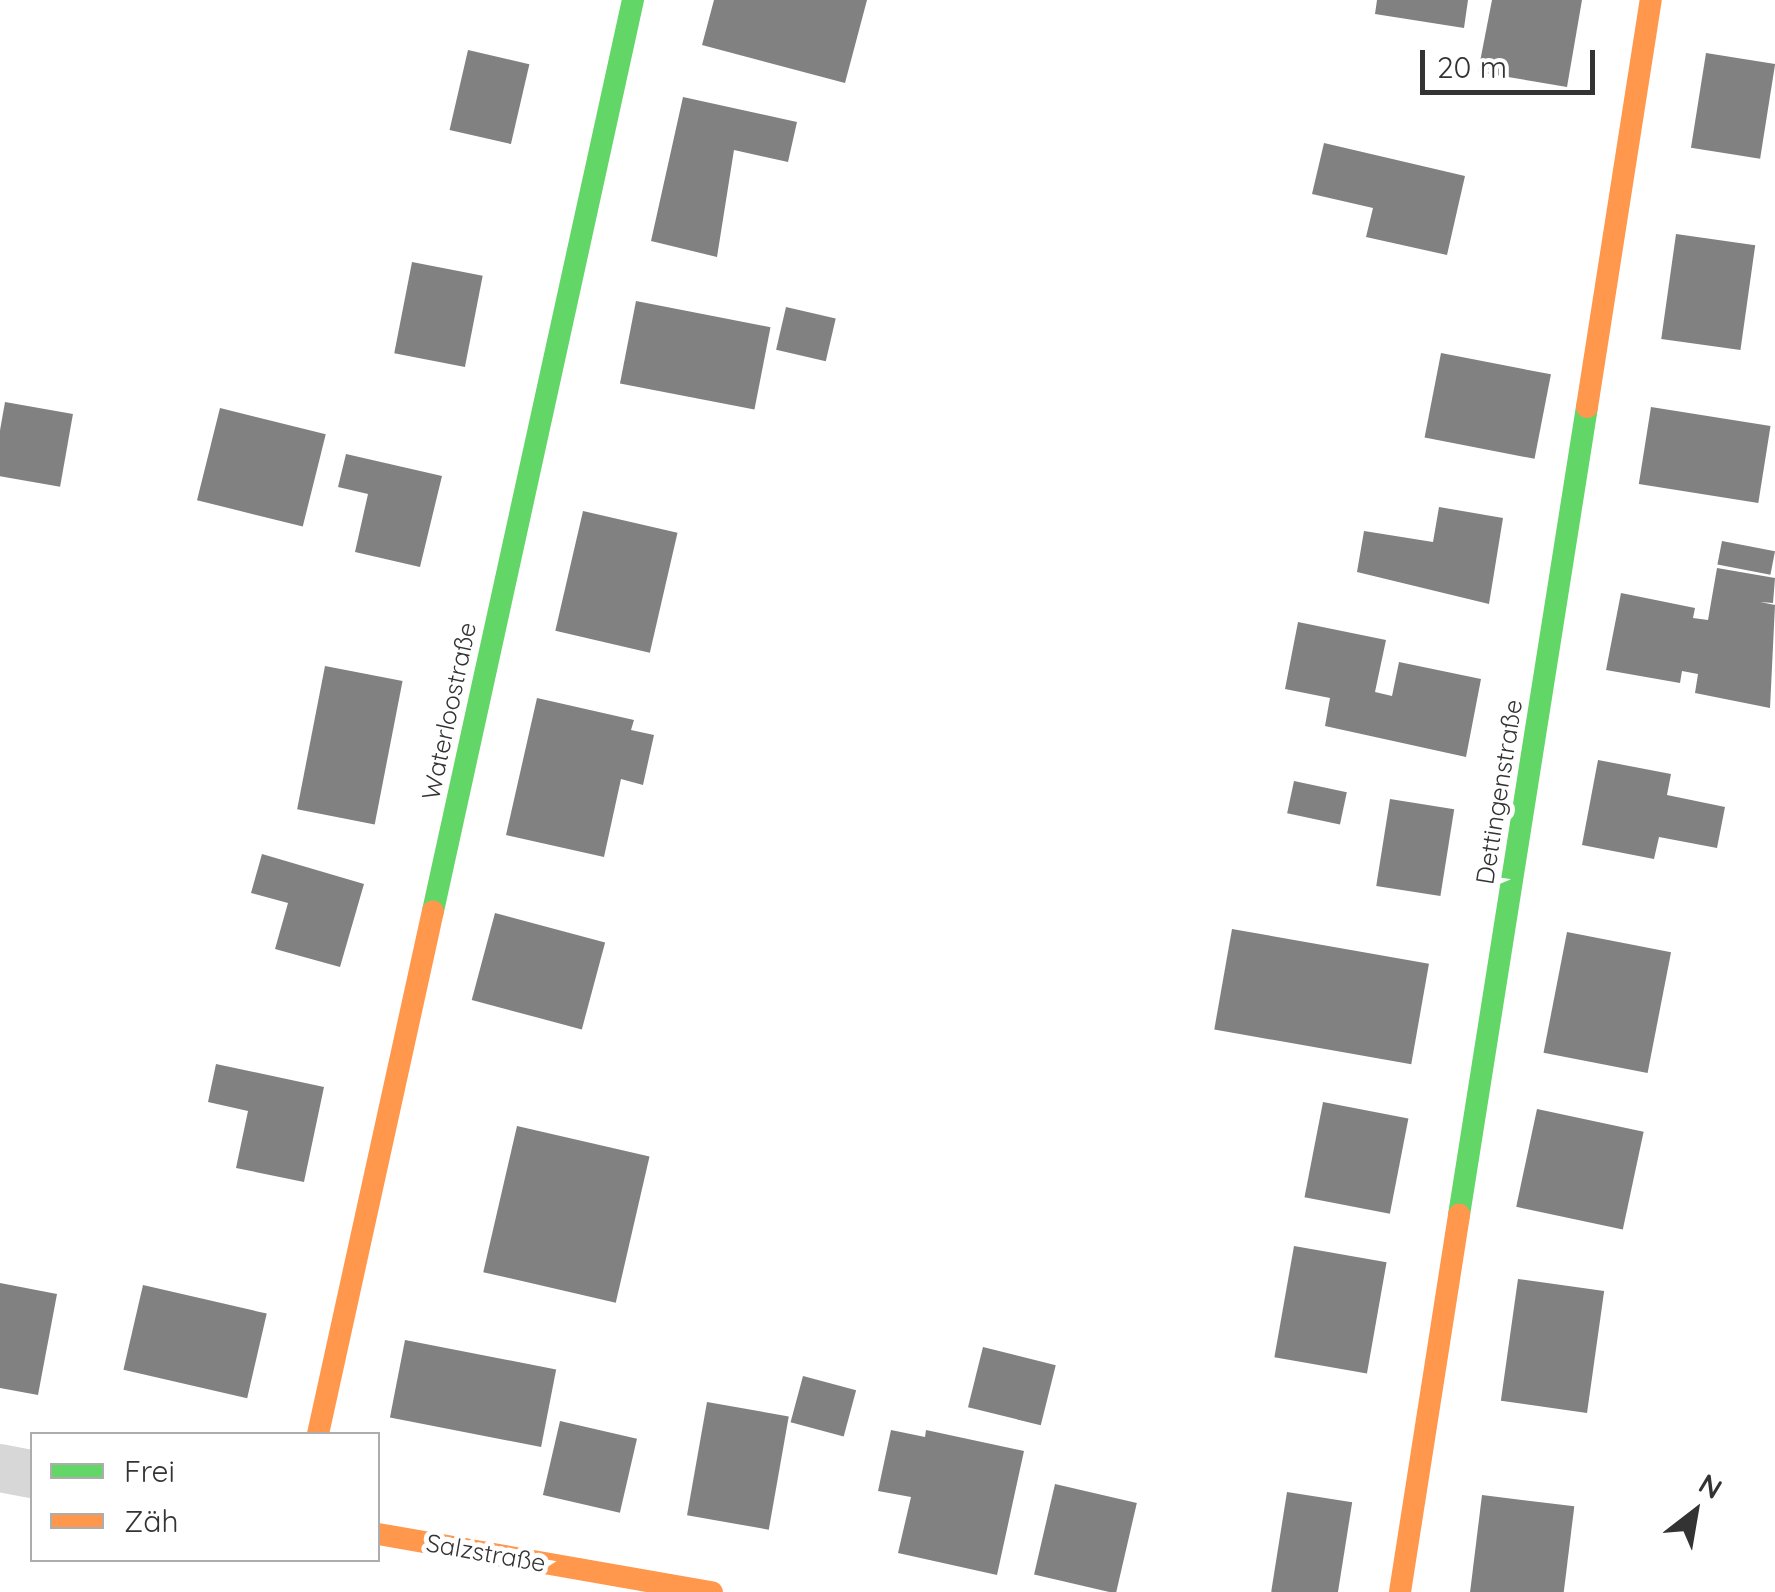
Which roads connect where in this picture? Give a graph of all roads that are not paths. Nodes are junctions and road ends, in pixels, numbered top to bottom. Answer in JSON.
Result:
{"nodes":[{"id":1,"x":633,"y":0,"type":"edge"},
{"id":2,"x":1652,"y":0,"type":"edge"},
{"id":3,"x":318,"y":1432,"type":"edge"},
{"id":4,"x":0,"y":1468,"type":"edge"},
{"id":5,"x":30,"y":1474,"type":"edge"},
{"id":6,"x":380,"y":1534,"type":"edge"},
{"id":7,"x":712,"y":1592,"type":"edge"},
{"id":8,"x":1400,"y":1592,"type":"edge"}],
"edges":[{"from":1,"to":3,"type":"street","name":"Waterloostraße"},
{"from":2,"to":8,"type":"street","name":"Dettingenstraße"},
{"from":4,"to":5,"type":"street"},
{"from":6,"to":7,"type":"street","name":"Salzstraße"}]}
